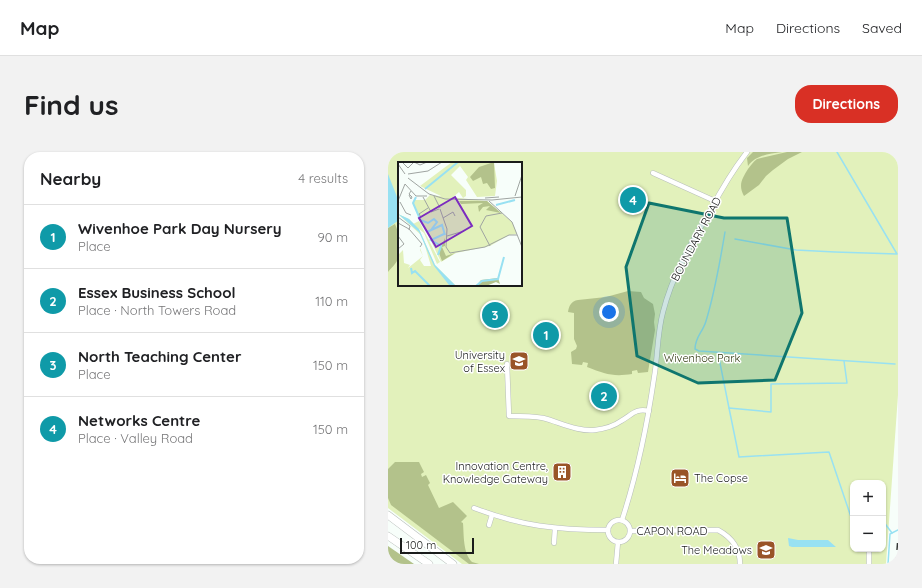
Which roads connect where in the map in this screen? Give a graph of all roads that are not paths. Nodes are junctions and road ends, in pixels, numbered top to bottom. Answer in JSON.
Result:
{"nodes":[{"id":1,"x":747,"y":152,"type":"edge"},
{"id":2,"x":653,"y":173,"type":"dead end"},
{"id":3,"x":715,"y":202,"type":"junction"},
{"id":4,"x":507,"y":364,"type":"dead end"},
{"id":5,"x":649,"y":411,"type":"junction"},
{"id":6,"x":474,"y":508,"type":"dead end"},
{"id":7,"x":388,"y":515,"type":"edge"},
{"id":8,"x":492,"y":515,"type":"junction"},
{"id":9,"x":622,"y":520,"type":"junction"},
{"id":10,"x":683,"y":524,"type":"dead end"},
{"id":11,"x":489,"y":525,"type":"dead end"},
{"id":12,"x":555,"y":528,"type":"junction"},
{"id":13,"x":608,"y":530,"type":"junction"},
{"id":14,"x":684,"y":530,"type":"junction"},
{"id":15,"x":631,"y":531,"type":"junction"},
{"id":16,"x":388,"y":536,"type":"edge"},
{"id":17,"x":618,"y":542,"type":"junction"},
{"id":18,"x":554,"y":543,"type":"dead end"},
{"id":19,"x":869,"y":552,"type":"dead end"},
{"id":20,"x":429,"y":564,"type":"edge"},
{"id":21,"x":453,"y":564,"type":"edge"},
{"id":22,"x":616,"y":564,"type":"edge"},
{"id":23,"x":740,"y":564,"type":"edge"},
{"id":24,"x":869,"y":564,"type":"edge"}],
"edges":[{"from":1,"to":3,"type":"street","name":"BOUNDARY ROAD"},
{"from":2,"to":3,"type":"street"},
{"from":3,"to":5,"type":"street","name":"BOUNDARY ROAD"},
{"from":4,"to":5,"type":"street"},
{"from":5,"to":9,"type":"street","name":"BOUNDARY ROAD"},
{"from":6,"to":8,"type":"street"},
{"from":7,"to":21,"type":"main road"},
{"from":8,"to":11,"type":"street"},
{"from":8,"to":12,"type":"street"},
{"from":9,"to":13,"type":"street"},
{"from":9,"to":15,"type":"street"},
{"from":10,"to":14,"type":"street"},
{"from":12,"to":13,"type":"street"},
{"from":12,"to":18,"type":"street"},
{"from":13,"to":17,"type":"street"},
{"from":14,"to":15,"type":"street","name":"CAPON ROAD"},
{"from":14,"to":23,"type":"street","name":"CAPON ROAD"},
{"from":15,"to":17,"type":"street"},
{"from":16,"to":20,"type":"main road"},
{"from":17,"to":22,"type":"street"},
{"from":19,"to":24,"type":"street"}]}
